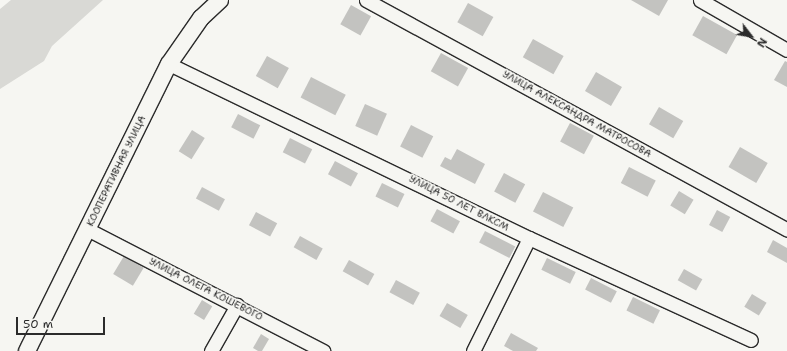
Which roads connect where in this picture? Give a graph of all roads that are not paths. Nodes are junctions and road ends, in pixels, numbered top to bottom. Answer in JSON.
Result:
{"nodes":[{"id":1,"x":220,"y":0,"type":"edge"},
{"id":2,"x":366,"y":0,"type":"edge"},
{"id":3,"x":700,"y":0,"type":"edge"},
{"id":4,"x":715,"y":3,"type":"edge"},
{"id":5,"x":787,"y":50,"type":"edge"},
{"id":6,"x":169,"y":64,"type":"junction"},
{"id":7,"x":87,"y":229,"type":"junction"},
{"id":8,"x":787,"y":230,"type":"edge"},
{"id":9,"x":529,"y":238,"type":"junction"},
{"id":10,"x":237,"y":305,"type":"junction"},
{"id":11,"x":750,"y":340,"type":"dead end"},
{"id":12,"x":28,"y":351,"type":"edge"},
{"id":13,"x":211,"y":351,"type":"edge"},
{"id":14,"x":323,"y":351,"type":"edge"},
{"id":15,"x":473,"y":351,"type":"edge"}],
"edges":[{"from":1,"to":6,"type":"main road","name":"КООПЕРАТИВНАЯ УЛИЦА"},
{"from":2,"to":8,"type":"street","name":"УЛИЦА АЛЕКСАНДРА МАТРОСОВА"},
{"from":3,"to":4,"type":"street"},
{"from":4,"to":5,"type":"street"},
{"from":6,"to":7,"type":"main road","name":"КООПЕРАТИВНАЯ УЛИЦА"},
{"from":6,"to":9,"type":"street","name":"УЛИЦА 50 ЛЕТ ВЛКСМ"},
{"from":7,"to":10,"type":"street","name":"УЛИЦА ОЛЕГА КОШЕВОГО"},
{"from":7,"to":12,"type":"main road","name":"КООПЕРАТИВНАЯ УЛИЦА"},
{"from":9,"to":11,"type":"street","name":"УЛИЦА 50 ЛЕТ ВЛКСМ"},
{"from":9,"to":15,"type":"street"},
{"from":10,"to":13,"type":"street"},
{"from":10,"to":14,"type":"street","name":"УЛИЦА ОЛЕГА КОШЕВОГО"}]}
